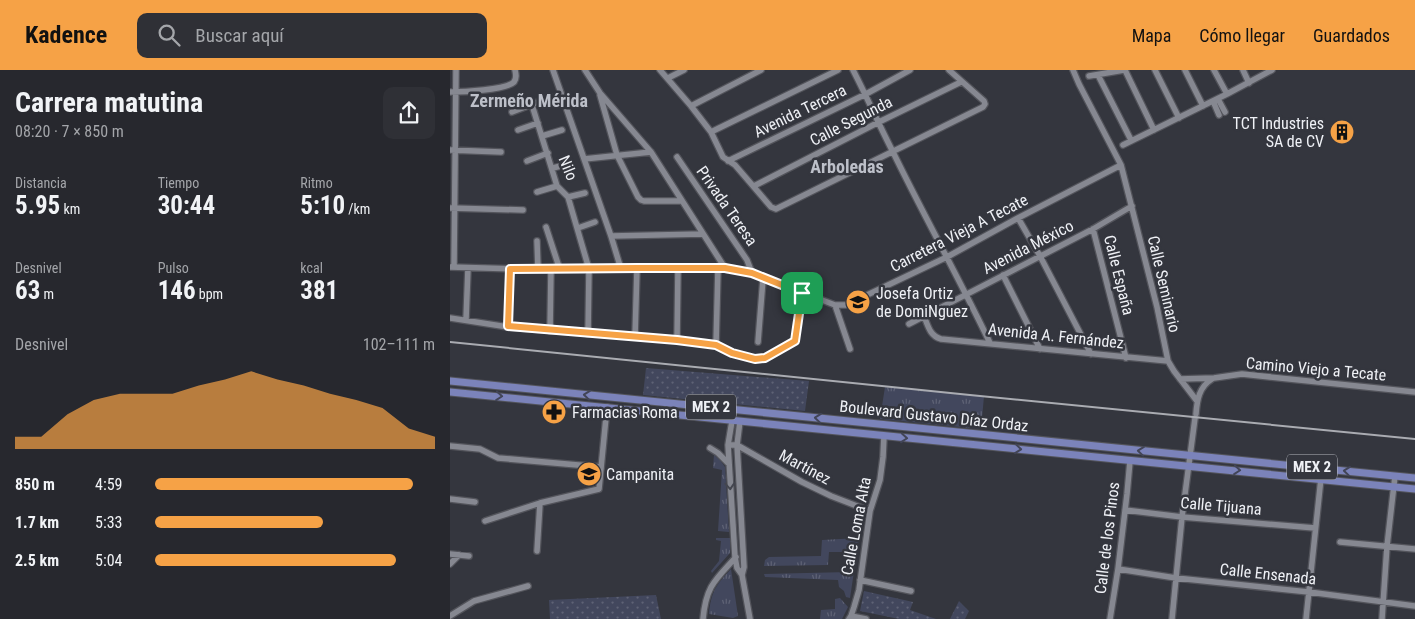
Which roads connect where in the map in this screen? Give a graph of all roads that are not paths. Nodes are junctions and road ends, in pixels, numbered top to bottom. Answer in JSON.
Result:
{"nodes":[{"id":1,"x":456,"y":70,"type":"edge"},
{"id":2,"x":515,"y":70,"type":"edge"},
{"id":3,"x":553,"y":70,"type":"edge"},
{"id":4,"x":585,"y":70,"type":"edge"},
{"id":5,"x":660,"y":70,"type":"edge"},
{"id":6,"x":684,"y":70,"type":"edge"},
{"id":7,"x":761,"y":70,"type":"edge"},
{"id":8,"x":838,"y":70,"type":"edge"},
{"id":9,"x":853,"y":70,"type":"edge"},
{"id":10,"x":910,"y":70,"type":"edge"},
{"id":11,"x":949,"y":70,"type":"edge"},
{"id":12,"x":1073,"y":70,"type":"edge"},
{"id":13,"x":1125,"y":70,"type":"edge"},
{"id":14,"x":1155,"y":70,"type":"edge"},
{"id":15,"x":1185,"y":70,"type":"edge"},
{"id":16,"x":1214,"y":70,"type":"edge"},
{"id":17,"x":1243,"y":70,"type":"edge"},
{"id":18,"x":1272,"y":70,"type":"edge"},
{"id":19,"x":825,"y":73,"type":"edge"},
{"id":20,"x":1098,"y":75,"type":"junction"},
{"id":21,"x":1089,"y":76,"type":"dead end"},
{"id":22,"x":668,"y":78,"type":"junction"},
{"id":23,"x":961,"y":82,"type":"junction"},
{"id":24,"x":1249,"y":83,"type":"junction"},
{"id":25,"x":453,"y":92,"type":"edge"},
{"id":26,"x":600,"y":93,"type":"junction"},
{"id":27,"x":866,"y":94,"type":"junction"},
{"id":28,"x":1227,"y":94,"type":"junction"},
{"id":29,"x":551,"y":98,"type":"dead end"},
{"id":30,"x":1215,"y":100,"type":"junction"},
{"id":31,"x":532,"y":105,"type":"junction"},
{"id":32,"x":691,"y":106,"type":"junction"},
{"id":33,"x":1203,"y":106,"type":"junction"},
{"id":34,"x":1221,"y":111,"type":"dead end"},
{"id":35,"x":512,"y":112,"type":"dead end"},
{"id":36,"x":1179,"y":118,"type":"junction"},
{"id":37,"x":879,"y":122,"type":"junction"},
{"id":38,"x":538,"y":123,"type":"junction"},
{"id":39,"x":518,"y":130,"type":"dead end"},
{"id":40,"x":562,"y":130,"type":"dead end"},
{"id":41,"x":1154,"y":130,"type":"junction"},
{"id":42,"x":711,"y":132,"type":"junction"},
{"id":43,"x":542,"y":136,"type":"junction"},
{"id":44,"x":1131,"y":140,"type":"junction"},
{"id":45,"x":1123,"y":145,"type":"dead end"},
{"id":46,"x":452,"y":151,"type":"edge"},
{"id":47,"x":501,"y":152,"type":"dead end"},
{"id":48,"x":651,"y":152,"type":"junction"},
{"id":49,"x":892,"y":152,"type":"junction"},
{"id":50,"x":548,"y":153,"type":"junction"},
{"id":51,"x":617,"y":155,"type":"junction"},
{"id":52,"x":677,"y":157,"type":"dead end"},
{"id":53,"x":584,"y":159,"type":"junction"},
{"id":54,"x":527,"y":161,"type":"dead end"},
{"id":55,"x":728,"y":161,"type":"junction"},
{"id":56,"x":568,"y":164,"type":"dead end"},
{"id":57,"x":1121,"y":165,"type":"junction"},
{"id":58,"x":553,"y":168,"type":"junction"},
{"id":59,"x":557,"y":186,"type":"junction"},
{"id":60,"x":754,"y":186,"type":"junction"},
{"id":61,"x":537,"y":192,"type":"dead end"},
{"id":62,"x":585,"y":192,"type":"dead end"},
{"id":63,"x":568,"y":197,"type":"junction"},
{"id":64,"x":682,"y":201,"type":"junction"},
{"id":65,"x":1132,"y":206,"type":"junction"},
{"id":66,"x":452,"y":208,"type":"edge"},
{"id":67,"x":523,"y":210,"type":"dead end"},
{"id":68,"x":1018,"y":218,"type":"junction"},
{"id":69,"x":595,"y":222,"type":"dead end"},
{"id":70,"x":546,"y":227,"type":"dead end"},
{"id":71,"x":578,"y":228,"type":"junction"},
{"id":72,"x":1093,"y":229,"type":"junction"},
{"id":73,"x":703,"y":234,"type":"junction"},
{"id":74,"x":611,"y":236,"type":"junction"},
{"id":75,"x":537,"y":241,"type":"dead end"},
{"id":76,"x":1040,"y":256,"type":"junction"},
{"id":77,"x":947,"y":257,"type":"junction"},
{"id":78,"x":452,"y":267,"type":"edge"},
{"id":79,"x":468,"y":268,"type":"junction"},
{"id":80,"x":637,"y":268,"type":"junction"},
{"id":81,"x":678,"y":268,"type":"junction"},
{"id":82,"x":718,"y":268,"type":"junction"},
{"id":83,"x":725,"y":268,"type":"junction"},
{"id":84,"x":510,"y":269,"type":"junction"},
{"id":85,"x":538,"y":269,"type":"junction"},
{"id":86,"x":589,"y":269,"type":"junction"},
{"id":87,"x":551,"y":270,"type":"junction"},
{"id":88,"x":560,"y":270,"type":"junction"},
{"id":89,"x":620,"y":270,"type":"junction"},
{"id":90,"x":752,"y":273,"type":"junction"},
{"id":91,"x":1004,"y":275,"type":"junction"},
{"id":92,"x":763,"y":279,"type":"junction"},
{"id":93,"x":802,"y":293,"type":"junction"},
{"id":94,"x":967,"y":295,"type":"junction"},
{"id":95,"x":835,"y":305,"type":"junction"},
{"id":96,"x":924,"y":316,"type":"junction"},
{"id":97,"x":450,"y":318,"type":"edge"},
{"id":98,"x":466,"y":320,"type":"junction"},
{"id":99,"x":908,"y":324,"type":"dead end"},
{"id":100,"x":508,"y":326,"type":"junction"},
{"id":101,"x":550,"y":330,"type":"junction"},
{"id":102,"x":588,"y":334,"type":"junction"},
{"id":103,"x":634,"y":337,"type":"junction"},
{"id":104,"x":677,"y":340,"type":"junction"},
{"id":105,"x":758,"y":342,"type":"dead end"},
{"id":106,"x":990,"y":343,"type":"junction"},
{"id":107,"x":716,"y":345,"type":"junction"},
{"id":108,"x":850,"y":348,"type":"dead end"},
{"id":109,"x":1040,"y":349,"type":"junction"},
{"id":110,"x":1091,"y":354,"type":"junction"},
{"id":111,"x":1126,"y":358,"type":"junction"},
{"id":112,"x":1168,"y":362,"type":"junction"},
{"id":113,"x":1180,"y":378,"type":"junction"},
{"id":114,"x":1214,"y":378,"type":"junction"},
{"id":115,"x":450,"y":381,"type":"edge"},
{"id":116,"x":450,"y":392,"type":"edge"},
{"id":117,"x":1415,"y":392,"type":"edge"},
{"id":118,"x":1197,"y":401,"type":"junction"},
{"id":119,"x":607,"y":407,"type":"junction"},
{"id":120,"x":732,"y":421,"type":"junction"},
{"id":121,"x":740,"y":421,"type":"junction"},
{"id":122,"x":971,"y":434,"type":"junction"},
{"id":123,"x":884,"y":436,"type":"junction"},
{"id":124,"x":970,"y":444,"type":"junction"},
{"id":125,"x":728,"y":445,"type":"junction"},
{"id":126,"x":450,"y":446,"type":"edge"},
{"id":127,"x":737,"y":446,"type":"junction"},
{"id":128,"x":710,"y":448,"type":"dead end"},
{"id":129,"x":1190,"y":456,"type":"junction"},
{"id":130,"x":1130,"y":461,"type":"junction"},
{"id":131,"x":729,"y":464,"type":"junction"},
{"id":132,"x":1188,"y":466,"type":"junction"},
{"id":133,"x":601,"y":467,"type":"junction"},
{"id":134,"x":1395,"y":476,"type":"junction"},
{"id":135,"x":1321,"y":478,"type":"junction"},
{"id":136,"x":1415,"y":478,"type":"edge"},
{"id":137,"x":1394,"y":486,"type":"junction"},
{"id":138,"x":1415,"y":489,"type":"edge"},
{"id":139,"x":450,"y":499,"type":"edge"},
{"id":140,"x":475,"y":502,"type":"dead end"},
{"id":141,"x":540,"y":503,"type":"junction"},
{"id":142,"x":1125,"y":510,"type":"junction"},
{"id":143,"x":870,"y":511,"type":"junction"},
{"id":144,"x":1182,"y":517,"type":"junction"},
{"id":145,"x":485,"y":521,"type":"dead end"},
{"id":146,"x":1315,"y":528,"type":"junction"},
{"id":147,"x":1340,"y":542,"type":"dead end"},
{"id":148,"x":1387,"y":546,"type":"junction"},
{"id":149,"x":1415,"y":549,"type":"edge"},
{"id":150,"x":742,"y":550,"type":"junction"},
{"id":151,"x":537,"y":552,"type":"dead end"},
{"id":152,"x":450,"y":554,"type":"edge"},
{"id":153,"x":459,"y":555,"type":"junction"},
{"id":154,"x":469,"y":556,"type":"dead end"},
{"id":155,"x":736,"y":557,"type":"junction"},
{"id":156,"x":450,"y":564,"type":"edge"},
{"id":157,"x":1118,"y":569,"type":"junction"},
{"id":158,"x":742,"y":575,"type":"junction"},
{"id":159,"x":1176,"y":578,"type":"junction"},
{"id":160,"x":860,"y":580,"type":"junction"},
{"id":161,"x":528,"y":586,"type":"dead end"},
{"id":162,"x":911,"y":591,"type":"dead end"},
{"id":163,"x":1309,"y":592,"type":"junction"},
{"id":164,"x":1384,"y":602,"type":"junction"},
{"id":165,"x":1415,"y":606,"type":"edge"},
{"id":166,"x":450,"y":616,"type":"edge"},
{"id":167,"x":850,"y":618,"type":"edge"},
{"id":168,"x":704,"y":619,"type":"edge"},
{"id":169,"x":750,"y":619,"type":"edge"},
{"id":170,"x":866,"y":619,"type":"edge"},
{"id":171,"x":1110,"y":619,"type":"edge"},
{"id":172,"x":1172,"y":619,"type":"edge"},
{"id":173,"x":1306,"y":619,"type":"edge"},
{"id":174,"x":1382,"y":619,"type":"edge"}],
"edges":[{"from":1,"to":25,"type":"street"},
{"from":2,"to":25,"type":"street"},
{"from":3,"to":53,"type":"street"},
{"from":4,"to":26,"type":"street"},
{"from":5,"to":22,"type":"street"},
{"from":6,"to":22,"type":"street"},
{"from":7,"to":32,"type":"street"},
{"from":8,"to":19,"type":"street"},
{"from":9,"to":27,"type":"street"},
{"from":10,"to":27,"type":"street","name":"Avenida Tercera"},
{"from":11,"to":23,"type":"street"},
{"from":12,"to":57,"type":"street","name":"Calle Seminario"},
{"from":13,"to":20,"type":"street"},
{"from":13,"to":41,"type":"street"},
{"from":14,"to":36,"type":"street"},
{"from":15,"to":33,"type":"street"},
{"from":16,"to":28,"type":"street"},
{"from":17,"to":24,"type":"street"},
{"from":18,"to":24,"type":"street"},
{"from":19,"to":42,"type":"street"},
{"from":20,"to":21,"type":"street"},
{"from":20,"to":44,"type":"street"},
{"from":22,"to":32,"type":"street"},
{"from":23,"to":37,"type":"street","name":"Calle Segunda"},
{"from":23,"to":49,"type":"street"},
{"from":24,"to":28,"type":"street"},
{"from":25,"to":46,"type":"street"},
{"from":26,"to":48,"type":"street"},
{"from":26,"to":51,"type":"street"},
{"from":27,"to":37,"type":"street"},
{"from":27,"to":55,"type":"street","name":"Avenida Tercera"},
{"from":28,"to":30,"type":"street"},
{"from":29,"to":31,"type":"street"},
{"from":30,"to":33,"type":"street"},
{"from":30,"to":34,"type":"street"},
{"from":31,"to":35,"type":"street"},
{"from":31,"to":38,"type":"street","name":"Nilo"},
{"from":32,"to":42,"type":"street"},
{"from":33,"to":36,"type":"street"},
{"from":36,"to":41,"type":"street"},
{"from":37,"to":49,"type":"street"},
{"from":37,"to":60,"type":"street","name":"Calle Segunda"},
{"from":38,"to":39,"type":"street"},
{"from":38,"to":43,"type":"street","name":"Nilo"},
{"from":40,"to":43,"type":"street"},
{"from":41,"to":44,"type":"street"},
{"from":42,"to":55,"type":"street"},
{"from":43,"to":50,"type":"street","name":"Nilo"},
{"from":44,"to":45,"type":"street"},
{"from":46,"to":47,"type":"street"},
{"from":46,"to":66,"type":"street"},
{"from":48,"to":51,"type":"street"},
{"from":48,"to":64,"type":"street"},
{"from":49,"to":60,"type":"street"},
{"from":49,"to":77,"type":"street"},
{"from":50,"to":54,"type":"street"},
{"from":50,"to":58,"type":"street","name":"Nilo"},
{"from":51,"to":53,"type":"street"},
{"from":51,"to":64,"type":"street"},
{"from":52,"to":90,"type":"street","name":"Privada Teresa"},
{"from":53,"to":74,"type":"street"},
{"from":55,"to":60,"type":"street"},
{"from":56,"to":58,"type":"street"},
{"from":57,"to":65,"type":"street","name":"Calle Seminario"},
{"from":57,"to":68,"type":"street","name":"Carretera Vieja A Tecate"},
{"from":58,"to":59,"type":"street","name":"Nilo"},
{"from":59,"to":61,"type":"street"},
{"from":59,"to":63,"type":"street","name":"Nilo"},
{"from":62,"to":63,"type":"street"},
{"from":63,"to":71,"type":"street","name":"Nilo"},
{"from":64,"to":73,"type":"street"},
{"from":65,"to":72,"type":"street","name":"Avenida México"},
{"from":65,"to":112,"type":"street","name":"Calle Seminario"},
{"from":66,"to":67,"type":"street"},
{"from":66,"to":78,"type":"street"},
{"from":68,"to":76,"type":"street"},
{"from":68,"to":77,"type":"street","name":"Carretera Vieja A Tecate"},
{"from":69,"to":71,"type":"street"},
{"from":70,"to":88,"type":"street"},
{"from":71,"to":86,"type":"street","name":"Nilo"},
{"from":72,"to":76,"type":"street","name":"Avenida México"},
{"from":72,"to":111,"type":"street","name":"Calle España"},
{"from":73,"to":74,"type":"street"},
{"from":73,"to":83,"type":"street"},
{"from":74,"to":89,"type":"street"},
{"from":75,"to":85,"type":"street"},
{"from":76,"to":91,"type":"street","name":"Avenida México"},
{"from":76,"to":110,"type":"street"},
{"from":77,"to":94,"type":"street"},
{"from":77,"to":95,"type":"street","name":"Carretera Vieja A Tecate"},
{"from":78,"to":79,"type":"street"},
{"from":79,"to":84,"type":"street"},
{"from":79,"to":98,"type":"street"},
{"from":80,"to":81,"type":"street"},
{"from":80,"to":89,"type":"street"},
{"from":80,"to":103,"type":"street"},
{"from":81,"to":82,"type":"street"},
{"from":81,"to":104,"type":"street"},
{"from":82,"to":83,"type":"street"},
{"from":82,"to":107,"type":"street"},
{"from":83,"to":90,"type":"street"},
{"from":84,"to":85,"type":"street"},
{"from":84,"to":100,"type":"street"},
{"from":85,"to":87,"type":"street"},
{"from":86,"to":88,"type":"street"},
{"from":86,"to":89,"type":"street"},
{"from":86,"to":102,"type":"street","name":"Nilo"},
{"from":87,"to":88,"type":"street"},
{"from":87,"to":101,"type":"street"},
{"from":90,"to":92,"type":"street"},
{"from":91,"to":94,"type":"street","name":"Avenida México"},
{"from":91,"to":109,"type":"street"},
{"from":92,"to":93,"type":"street"},
{"from":92,"to":105,"type":"street"},
{"from":93,"to":95,"type":"street"},
{"from":93,"to":107,"type":"street"},
{"from":94,"to":96,"type":"street","name":"Avenida México"},
{"from":94,"to":106,"type":"street"},
{"from":95,"to":108,"type":"street"},
{"from":96,"to":99,"type":"street","name":"Avenida México"},
{"from":96,"to":106,"type":"street","name":"Avenida A. Fernández"},
{"from":97,"to":98,"type":"street"},
{"from":98,"to":100,"type":"street"},
{"from":100,"to":101,"type":"street"},
{"from":101,"to":102,"type":"street"},
{"from":102,"to":103,"type":"street"},
{"from":103,"to":104,"type":"street"},
{"from":104,"to":107,"type":"street"},
{"from":106,"to":109,"type":"street","name":"Avenida A. Fernández"},
{"from":109,"to":110,"type":"street","name":"Avenida A. Fernández"},
{"from":110,"to":111,"type":"street","name":"Avenida A. Fernández"},
{"from":111,"to":112,"type":"street","name":"Avenida A. Fernández"},
{"from":112,"to":113,"type":"street","name":"Calle Seminario"},
{"from":113,"to":114,"type":"street","name":"Camino Viejo a Tecate"},
{"from":113,"to":118,"type":"street","name":"Calle Seminario"},
{"from":114,"to":117,"type":"street","name":"Camino Viejo a Tecate"},
{"from":114,"to":118,"type":"street"},
{"from":122,"to":115,"type":"main road","name":"Boulevard Gustavo Díaz Ordaz","number":"MEX 2","one_way":true},
{"from":116,"to":119,"type":"main road","name":"Boulevard Gustavo Díaz Ordaz","number":"MEX 2","one_way":true},
{"from":118,"to":129,"type":"street"},
{"from":119,"to":120,"type":"main road","name":"Boulevard Gustavo Díaz Ordaz","number":"MEX 2"},
{"from":119,"to":133,"type":"street"},
{"from":120,"to":121,"type":"main road","name":"Boulevard Gustavo Díaz Ordaz","number":"MEX 2"},
{"from":120,"to":125,"type":"street"},
{"from":121,"to":123,"type":"main road","name":"Boulevard Gustavo Díaz Ordaz","number":"MEX 2"},
{"from":121,"to":127,"type":"street"},
{"from":122,"to":124,"type":"main road"},
{"from":129,"to":122,"type":"main road","name":"Boulevard Gustavo Díaz Ordaz","number":"MEX 2","one_way":true},
{"from":123,"to":124,"type":"main road","name":"Boulevard Gustavo Díaz Ordaz","number":"MEX 2","one_way":true},
{"from":123,"to":143,"type":"street","name":"Calle Loma Alta"},
{"from":124,"to":130,"type":"main road","name":"Boulevard Gustavo Díaz Ordaz","number":"MEX 2","one_way":true},
{"from":125,"to":127,"type":"street","name":"Martínez"},
{"from":125,"to":131,"type":"street"},
{"from":126,"to":133,"type":"street"},
{"from":127,"to":143,"type":"street","name":"Martínez"},
{"from":127,"to":150,"type":"street"},
{"from":128,"to":131,"type":"street"},
{"from":129,"to":132,"type":"street"},
{"from":134,"to":129,"type":"main road","name":"Boulevard Gustavo Díaz Ordaz","number":"MEX 2","one_way":true},
{"from":130,"to":132,"type":"main road","name":"Boulevard Gustavo Díaz Ordaz","number":"MEX 2"},
{"from":130,"to":142,"type":"street","name":"Calle de los Pinos"},
{"from":131,"to":155,"type":"street","one_way":true},
{"from":132,"to":135,"type":"main road","name":"Boulevard Gustavo Díaz Ordaz","number":"MEX 2","one_way":true},
{"from":132,"to":144,"type":"street"},
{"from":133,"to":141,"type":"street"},
{"from":134,"to":136,"type":"main road","name":"Boulevard Gustavo Díaz Ordaz","number":"MEX 2"},
{"from":134,"to":137,"type":"street"},
{"from":135,"to":137,"type":"main road","name":"Boulevard Gustavo Díaz Ordaz","number":"MEX 2"},
{"from":135,"to":146,"type":"street"},
{"from":137,"to":138,"type":"main road","name":"Boulevard Gustavo Díaz Ordaz","number":"MEX 2"},
{"from":137,"to":148,"type":"street"},
{"from":139,"to":140,"type":"street"},
{"from":141,"to":145,"type":"street"},
{"from":141,"to":151,"type":"street"},
{"from":142,"to":144,"type":"street","name":"Calle Tijuana"},
{"from":142,"to":157,"type":"street","name":"Calle de los Pinos"},
{"from":143,"to":160,"type":"street","name":"Calle Loma Alta"},
{"from":144,"to":146,"type":"street","name":"Calle Tijuana"},
{"from":144,"to":159,"type":"street"},
{"from":146,"to":163,"type":"street"},
{"from":147,"to":148,"type":"street"},
{"from":148,"to":149,"type":"street"},
{"from":148,"to":164,"type":"street"},
{"from":150,"to":155,"type":"street"},
{"from":150,"to":158,"type":"street"},
{"from":152,"to":153,"type":"street"},
{"from":153,"to":154,"type":"street"},
{"from":153,"to":156,"type":"street"},
{"from":155,"to":158,"type":"street"},
{"from":155,"to":168,"type":"street"},
{"from":157,"to":159,"type":"street","name":"Calle Ensenada"},
{"from":157,"to":171,"type":"street","name":"Calle de los Pinos"},
{"from":158,"to":169,"type":"street"},
{"from":159,"to":163,"type":"street","name":"Calle Ensenada"},
{"from":159,"to":172,"type":"street"},
{"from":160,"to":162,"type":"street"},
{"from":160,"to":167,"type":"street","name":"Calle Loma Alta"},
{"from":161,"to":166,"type":"street"},
{"from":163,"to":164,"type":"street","name":"Calle Ensenada"},
{"from":163,"to":173,"type":"street"},
{"from":164,"to":165,"type":"street","name":"Calle Ensenada"},
{"from":164,"to":174,"type":"street"},
{"from":167,"to":170,"type":"street"}]}
